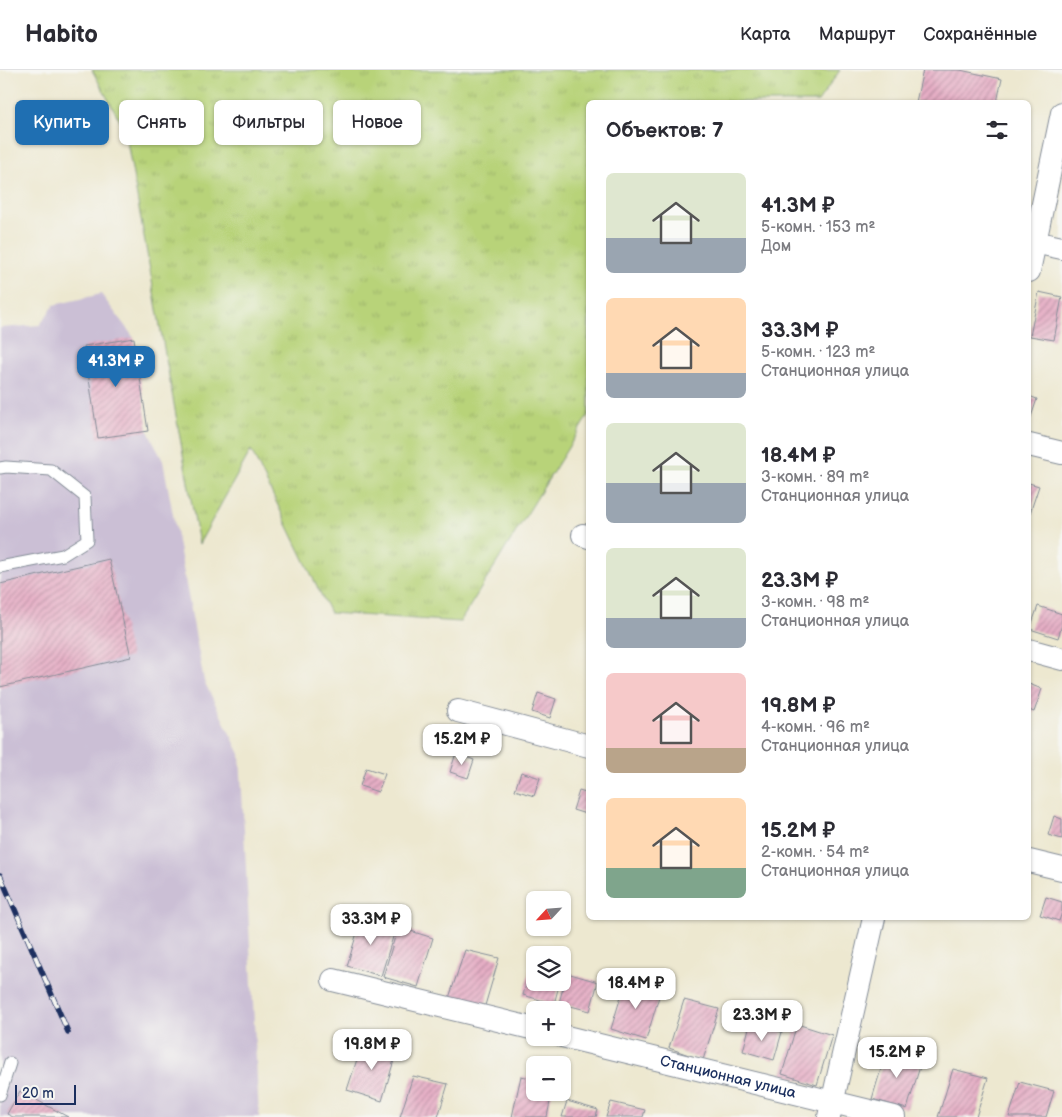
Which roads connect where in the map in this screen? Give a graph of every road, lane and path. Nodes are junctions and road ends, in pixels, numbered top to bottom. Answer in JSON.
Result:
{"nodes":[{"id":1,"x":1062,"y":113,"type":"edge"},
{"id":2,"x":1032,"y":241,"type":"edge"},
{"id":3,"x":1062,"y":248,"type":"edge"},
{"id":4,"x":1031,"y":445,"type":"edge"},
{"id":5,"x":1062,"y":453,"type":"edge"},
{"id":6,"x":0,"y":468,"type":"edge"},
{"id":7,"x":0,"y":567,"type":"edge"},
{"id":8,"x":1031,"y":651,"type":"edge"},
{"id":9,"x":1062,"y":659,"type":"edge"},
{"id":10,"x":458,"y":711,"type":"dead end"},
{"id":11,"x":586,"y":745,"type":"edge"},
{"id":12,"x":1031,"y":861,"type":"edge"},
{"id":13,"x":1062,"y":869,"type":"edge"},
{"id":14,"x":874,"y":920,"type":"edge"},
{"id":15,"x":333,"y":980,"type":"dead end"},
{"id":16,"x":526,"y":1027,"type":"edge"},
{"id":17,"x":571,"y":1038,"type":"edge"},
{"id":18,"x":10,"y":1063,"type":"dead end"},
{"id":19,"x":0,"y":1095,"type":"edge"},
{"id":20,"x":831,"y":1109,"type":"edge"},
{"id":21,"x":894,"y":1117,"type":"edge"}],
"edges":[{"from":1,"to":2,"type":"street"},
{"from":2,"to":3,"type":"street"},
{"from":4,"to":5,"type":"street"},
{"from":6,"to":7,"type":"lane"},
{"from":8,"to":9,"type":"street"},
{"from":10,"to":11,"type":"street"},
{"from":12,"to":13,"type":"street"},
{"from":14,"to":20,"type":"street"},
{"from":15,"to":16,"type":"street"},
{"from":17,"to":20,"type":"street","name":"Станционная улица"},
{"from":18,"to":19,"type":"lane"},
{"from":20,"to":21,"type":"street","name":"Станционная улица"}]}
